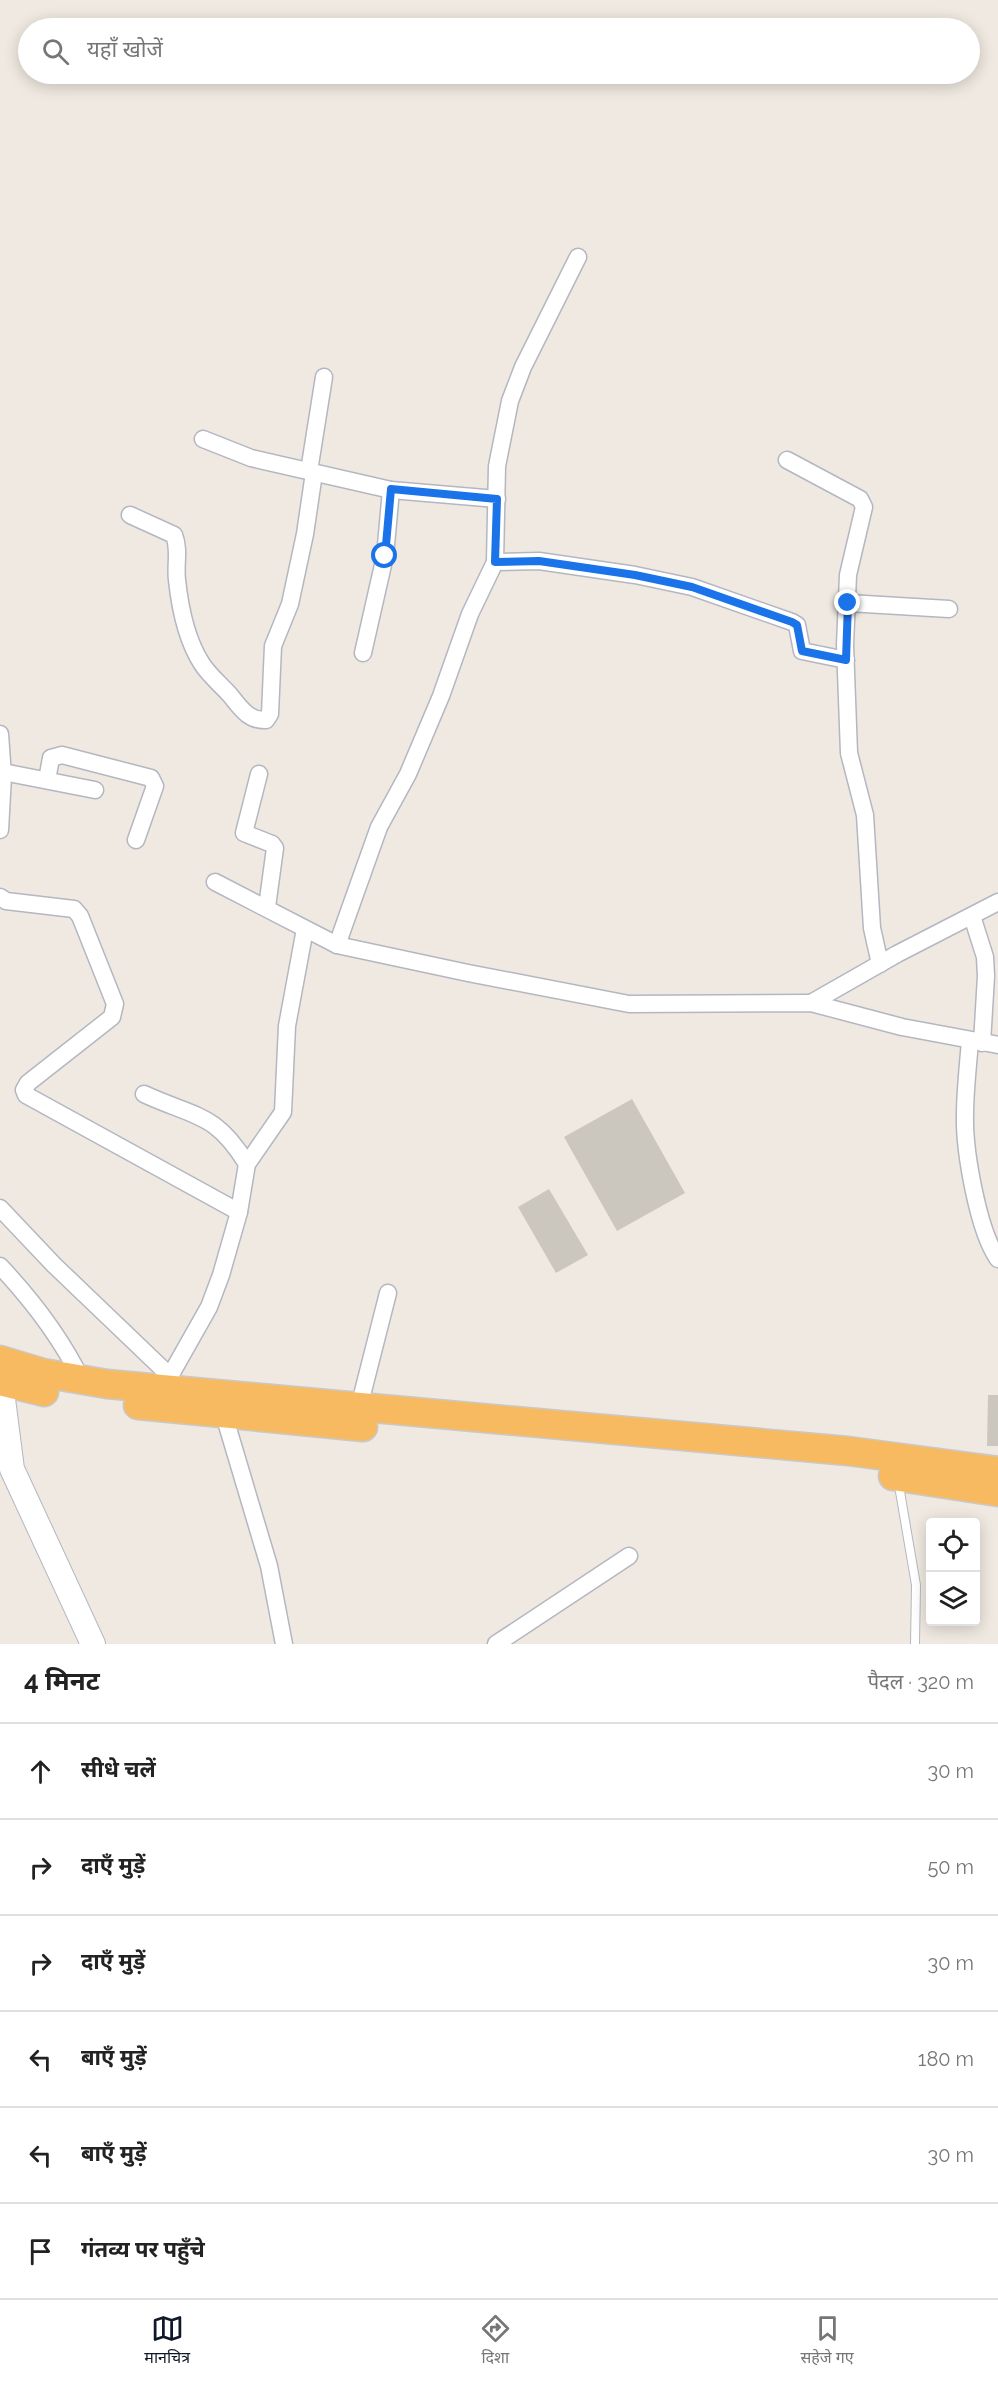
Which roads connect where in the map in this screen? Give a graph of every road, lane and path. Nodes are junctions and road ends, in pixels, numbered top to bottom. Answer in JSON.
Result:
{"nodes":[{"id":1,"x":578,"y":256,"type":"dead end"},
{"id":2,"x":324,"y":377,"type":"dead end"},
{"id":3,"x":203,"y":439,"type":"dead end"},
{"id":4,"x":786,"y":460,"type":"dead end"},
{"id":5,"x":312,"y":472,"type":"junction"},
{"id":6,"x":391,"y":489,"type":"junction"},
{"id":7,"x":497,"y":499,"type":"junction"},
{"id":8,"x":130,"y":515,"type":"dead end"},
{"id":9,"x":495,"y":562,"type":"junction"},
{"id":10,"x":848,"y":603,"type":"junction"},
{"id":11,"x":949,"y":609,"type":"dead end"},
{"id":12,"x":363,"y":653,"type":"dead end"},
{"id":13,"x":846,"y":660,"type":"junction"},
{"id":14,"x":0,"y":734,"type":"edge"},
{"id":15,"x":3,"y":772,"type":"junction"},
{"id":16,"x":259,"y":774,"type":"dead end"},
{"id":17,"x":47,"y":780,"type":"junction"},
{"id":18,"x":95,"y":790,"type":"dead end"},
{"id":19,"x":0,"y":830,"type":"edge"},
{"id":20,"x":136,"y":840,"type":"dead end"},
{"id":21,"x":215,"y":882,"type":"dead end"},
{"id":22,"x":0,"y":897,"type":"edge"},
{"id":23,"x":998,"y":902,"type":"edge"},
{"id":24,"x":267,"y":907,"type":"junction"},
{"id":25,"x":972,"y":916,"type":"junction"},
{"id":26,"x":305,"y":929,"type":"junction"},
{"id":27,"x":337,"y":945,"type":"junction"},
{"id":28,"x":880,"y":964,"type":"junction"},
{"id":29,"x":811,"y":1003,"type":"junction"},
{"id":30,"x":983,"y":1043,"type":"edge"},
{"id":31,"x":144,"y":1094,"type":"dead end"},
{"id":32,"x":247,"y":1164,"type":"junction"},
{"id":33,"x":0,"y":1208,"type":"edge"},
{"id":34,"x":239,"y":1212,"type":"junction"},
{"id":35,"x":998,"y":1259,"type":"edge"},
{"id":36,"x":0,"y":1266,"type":"edge"},
{"id":37,"x":388,"y":1293,"type":"dead end"},
{"id":38,"x":0,"y":1375,"type":"edge"},
{"id":39,"x":81,"y":1379,"type":"junction"},
{"id":40,"x":167,"y":1382,"type":"junction"},
{"id":41,"x":359,"y":1407,"type":"junction"},
{"id":42,"x":224,"y":1415,"type":"junction"},
{"id":43,"x":998,"y":1471,"type":"edge"},
{"id":44,"x":897,"y":1477,"type":"junction"},
{"id":45,"x":0,"y":1482,"type":"edge"},
{"id":46,"x":998,"y":1492,"type":"edge"},
{"id":47,"x":628,"y":1556,"type":"dead end"},
{"id":48,"x":78,"y":1644,"type":"edge"},
{"id":49,"x":93,"y":1644,"type":"edge"},
{"id":50,"x":284,"y":1644,"type":"edge"},
{"id":51,"x":496,"y":1644,"type":"edge"},
{"id":52,"x":915,"y":1644,"type":"edge"}],
"edges":[{"from":1,"to":7,"type":"street"},
{"from":2,"to":5,"type":"street"},
{"from":3,"to":5,"type":"street"},
{"from":4,"to":10,"type":"street"},
{"from":5,"to":6,"type":"street"},
{"from":5,"to":8,"type":"street"},
{"from":6,"to":7,"type":"street"},
{"from":6,"to":12,"type":"street"},
{"from":7,"to":9,"type":"street"},
{"from":9,"to":13,"type":"street"},
{"from":9,"to":27,"type":"street"},
{"from":10,"to":11,"type":"street"},
{"from":10,"to":13,"type":"street"},
{"from":13,"to":28,"type":"street"},
{"from":14,"to":15,"type":"street"},
{"from":15,"to":17,"type":"street"},
{"from":15,"to":19,"type":"street"},
{"from":16,"to":24,"type":"street"},
{"from":17,"to":18,"type":"street"},
{"from":17,"to":20,"type":"street"},
{"from":21,"to":24,"type":"street"},
{"from":22,"to":34,"type":"street"},
{"from":23,"to":25,"type":"street"},
{"from":24,"to":26,"type":"street"},
{"from":25,"to":28,"type":"street"},
{"from":25,"to":30,"type":"street"},
{"from":26,"to":27,"type":"street"},
{"from":26,"to":32,"type":"street"},
{"from":27,"to":29,"type":"street"},
{"from":28,"to":29,"type":"street"},
{"from":29,"to":30,"type":"street"},
{"from":30,"to":35,"type":"street"},
{"from":31,"to":32,"type":"street"},
{"from":32,"to":34,"type":"street"},
{"from":33,"to":40,"type":"street"},
{"from":34,"to":40,"type":"street"},
{"from":36,"to":39,"type":"street"},
{"from":37,"to":41,"type":"street"},
{"from":38,"to":39,"type":"highway"},
{"from":38,"to":42,"type":"highway"},
{"from":38,"to":49,"type":"main road"},
{"from":39,"to":40,"type":"highway"},
{"from":40,"to":41,"type":"highway"},
{"from":41,"to":43,"type":"highway"},
{"from":42,"to":44,"type":"highway"},
{"from":42,"to":50,"type":"street"},
{"from":44,"to":46,"type":"highway"},
{"from":44,"to":52,"type":"lane"},
{"from":45,"to":48,"type":"main road"},
{"from":47,"to":51,"type":"street"}]}
